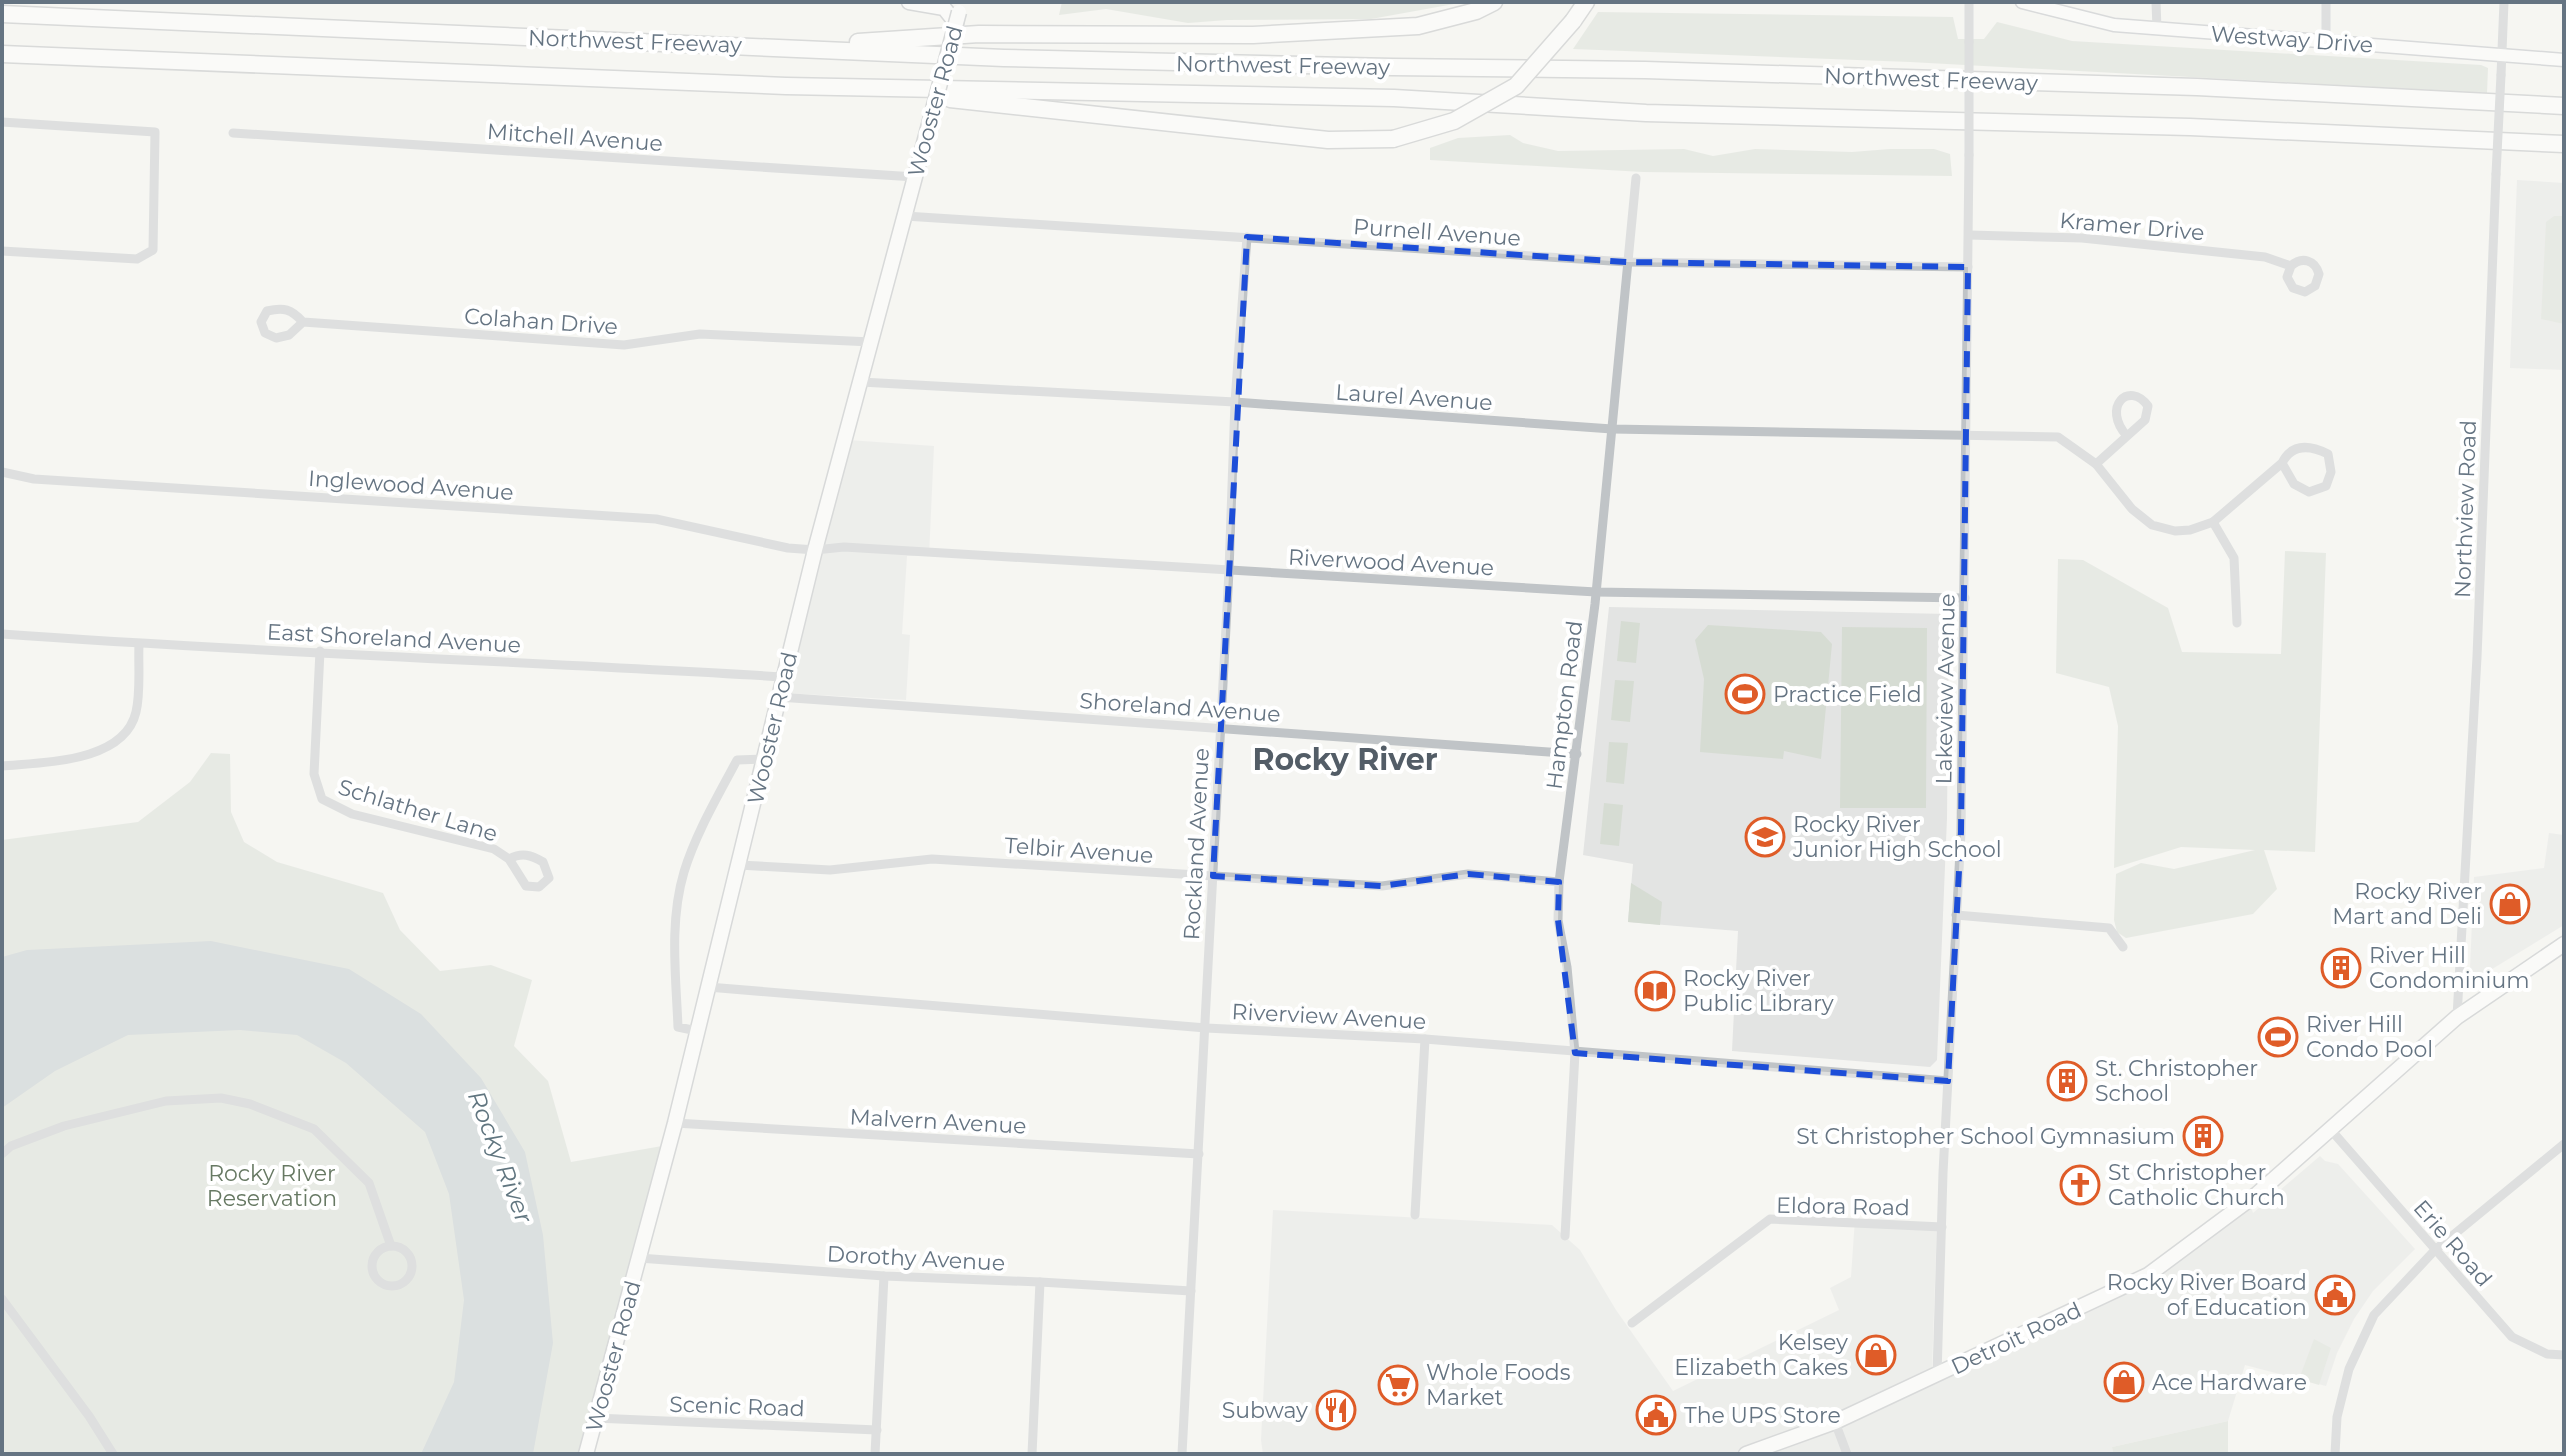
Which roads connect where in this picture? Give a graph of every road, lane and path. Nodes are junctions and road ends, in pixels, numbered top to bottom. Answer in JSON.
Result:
{"nodes":[{"id":1,"x":909,"y":2,"type":"edge"},
{"id":2,"x":1494,"y":2,"type":"edge"},
{"id":3,"x":1586,"y":2,"type":"edge"},
{"id":4,"x":1969,"y":2,"type":"edge"},
{"id":5,"x":2022,"y":2,"type":"edge"},
{"id":6,"x":2156,"y":2,"type":"edge"},
{"id":7,"x":2326,"y":2,"type":"edge"},
{"id":8,"x":2504,"y":2,"type":"edge"},
{"id":9,"x":955,"y":11,"type":"edge"},
{"id":10,"x":2,"y":14,"type":"edge"},
{"id":11,"x":2157,"y":29,"type":"junction"},
{"id":12,"x":2326,"y":41,"type":"junction"},
{"id":13,"x":777,"y":47,"type":"junction"},
{"id":14,"x":2,"y":54,"type":"edge"},
{"id":15,"x":2502,"y":56,"type":"junction"},
{"id":16,"x":2564,"y":60,"type":"edge"},
{"id":17,"x":845,"y":88,"type":"junction"},
{"id":18,"x":2564,"y":106,"type":"edge"},
{"id":19,"x":2,"y":122,"type":"edge"},
{"id":20,"x":233,"y":133,"type":"dead end"},
{"id":21,"x":2564,"y":144,"type":"edge"},
{"id":22,"x":915,"y":177,"type":"junction"},
{"id":23,"x":1636,"y":178,"type":"dead end"},
{"id":24,"x":905,"y":216,"type":"junction"},
{"id":25,"x":1969,"y":235,"type":"junction"},
{"id":26,"x":1247,"y":237,"type":"junction"},
{"id":27,"x":2,"y":251,"type":"edge"},
{"id":28,"x":1627,"y":262,"type":"junction"},
{"id":29,"x":2291,"y":266,"type":"dead end"},
{"id":30,"x":1968,"y":267,"type":"junction"},
{"id":31,"x":303,"y":322,"type":"dead end"},
{"id":32,"x":872,"y":342,"type":"junction"},
{"id":33,"x":861,"y":382,"type":"junction"},
{"id":34,"x":1235,"y":402,"type":"junction"},
{"id":35,"x":1612,"y":429,"type":"junction"},
{"id":36,"x":1966,"y":435,"type":"junction"},
{"id":37,"x":2127,"y":436,"type":"dead end"},
{"id":38,"x":2282,"y":463,"type":"junction"},
{"id":39,"x":2096,"y":464,"type":"junction"},
{"id":40,"x":2,"y":472,"type":"edge"},
{"id":41,"x":2213,"y":522,"type":"junction"},
{"id":42,"x":815,"y":550,"type":"junction"},
{"id":43,"x":1229,"y":571,"type":"junction"},
{"id":44,"x":1596,"y":592,"type":"junction"},
{"id":45,"x":1965,"y":598,"type":"junction"},
{"id":46,"x":2237,"y":623,"type":"dead end"},
{"id":47,"x":2,"y":634,"type":"edge"},
{"id":48,"x":139,"y":644,"type":"junction"},
{"id":49,"x":320,"y":651,"type":"junction"},
{"id":50,"x":784,"y":677,"type":"junction"},
{"id":51,"x":779,"y":697,"type":"junction"},
{"id":52,"x":1220,"y":728,"type":"junction"},
{"id":53,"x":1577,"y":754,"type":"junction"},
{"id":54,"x":765,"y":759,"type":"junction"},
{"id":55,"x":2,"y":766,"type":"edge"},
{"id":56,"x":509,"y":859,"type":"junction"},
{"id":57,"x":739,"y":865,"type":"junction"},
{"id":58,"x":1213,"y":876,"type":"junction"},
{"id":59,"x":1559,"y":882,"type":"junction"},
{"id":60,"x":1956,"y":915,"type":"junction"},
{"id":61,"x":2564,"y":944,"type":"edge"},
{"id":62,"x":2123,"y":947,"type":"dead end"},
{"id":63,"x":708,"y":987,"type":"junction"},
{"id":64,"x":2457,"y":1017,"type":"junction"},
{"id":65,"x":1206,"y":1028,"type":"junction"},
{"id":66,"x":697,"y":1031,"type":"junction"},
{"id":67,"x":1425,"y":1039,"type":"junction"},
{"id":68,"x":1575,"y":1053,"type":"junction"},
{"id":69,"x":1948,"y":1081,"type":"junction"},
{"id":70,"x":675,"y":1123,"type":"junction"},
{"id":71,"x":2331,"y":1130,"type":"junction"},
{"id":72,"x":2564,"y":1144,"type":"edge"},
{"id":73,"x":2,"y":1154,"type":"edge"},
{"id":74,"x":1199,"y":1154,"type":"junction"},
{"id":75,"x":1415,"y":1215,"type":"dead end"},
{"id":76,"x":1942,"y":1227,"type":"junction"},
{"id":77,"x":1565,"y":1236,"type":"dead end"},
{"id":78,"x":391,"y":1246,"type":"junction"},
{"id":79,"x":2435,"y":1250,"type":"junction"},
{"id":80,"x":639,"y":1258,"type":"junction"},
{"id":81,"x":884,"y":1276,"type":"junction"},
{"id":82,"x":1040,"y":1282,"type":"junction"},
{"id":83,"x":1191,"y":1291,"type":"junction"},
{"id":84,"x":2,"y":1299,"type":"edge"},
{"id":85,"x":1632,"y":1323,"type":"dead end"},
{"id":86,"x":2564,"y":1355,"type":"edge"},
{"id":87,"x":1937,"y":1375,"type":"junction"},
{"id":88,"x":595,"y":1418,"type":"junction"},
{"id":89,"x":1835,"y":1422,"type":"junction"},
{"id":90,"x":877,"y":1430,"type":"junction"},
{"id":91,"x":113,"y":1454,"type":"edge"},
{"id":92,"x":586,"y":1454,"type":"edge"},
{"id":93,"x":875,"y":1454,"type":"edge"},
{"id":94,"x":1032,"y":1454,"type":"edge"},
{"id":95,"x":1182,"y":1454,"type":"edge"},
{"id":96,"x":1746,"y":1454,"type":"edge"},
{"id":97,"x":1847,"y":1454,"type":"edge"},
{"id":98,"x":2335,"y":1454,"type":"edge"}],
"edges":[{"from":1,"to":9,"type":"main road"},
{"from":2,"to":13,"type":"highway"},
{"from":3,"to":17,"type":"highway","bridge":true},
{"from":4,"to":25,"type":"street","name":"Lakeview Avenue","bridge":true},
{"from":5,"to":11,"type":"main road","name":"Westway Drive"},
{"from":6,"to":11,"type":"street"},
{"from":7,"to":12,"type":"street"},
{"from":8,"to":15,"type":"street","name":"Northview Road"},
{"from":9,"to":22,"type":"main road","name":"Wooster Road","bridge":true},
{"from":10,"to":13,"type":"highway","name":"Northwest Freeway"},
{"from":11,"to":12,"type":"main road","name":"Westway Drive"},
{"from":12,"to":15,"type":"main road","name":"Westway Drive"},
{"from":13,"to":18,"type":"highway","name":"Northwest Freeway"},
{"from":14,"to":17,"type":"highway","name":"Northwest Freeway"},
{"from":15,"to":16,"type":"main road","name":"Westway Drive"},
{"from":15,"to":64,"type":"street","name":"Northview Road","bridge":true},
{"from":17,"to":21,"type":"highway","name":"Northwest Freeway"},
{"from":19,"to":27,"type":"street"},
{"from":20,"to":22,"type":"street","name":"Mitchell Avenue"},
{"from":22,"to":24,"type":"main road","name":"Wooster Road"},
{"from":23,"to":28,"type":"street","name":"Hampton Road"},
{"from":24,"to":26,"type":"street","name":"Purnell Avenue"},
{"from":24,"to":32,"type":"main road","name":"Wooster Road"},
{"from":25,"to":29,"type":"street","name":"Kramer Drive"},
{"from":25,"to":30,"type":"street","name":"Lakeview Avenue"},
{"from":26,"to":28,"type":"street","name":"Purnell Avenue"},
{"from":26,"to":34,"type":"street","name":"Rockland Avenue"},
{"from":28,"to":30,"type":"street","name":"Purnell Avenue"},
{"from":28,"to":35,"type":"street","name":"Hampton Road"},
{"from":30,"to":36,"type":"street","name":"Lakeview Avenue"},
{"from":31,"to":32,"type":"street","name":"Colahan Drive"},
{"from":32,"to":33,"type":"main road","name":"Wooster Road"},
{"from":33,"to":34,"type":"street","name":"Laurel Avenue"},
{"from":33,"to":42,"type":"main road","name":"Wooster Road"},
{"from":34,"to":35,"type":"street","name":"Laurel Avenue"},
{"from":34,"to":43,"type":"street","name":"Rockland Avenue"},
{"from":35,"to":36,"type":"street","name":"Laurel Avenue"},
{"from":35,"to":44,"type":"street","name":"Hampton Road"},
{"from":36,"to":39,"type":"street","name":"Laurel Avenue"},
{"from":36,"to":45,"type":"street","name":"Lakeview Avenue"},
{"from":37,"to":39,"type":"street"},
{"from":38,"to":38,"type":"street"},
{"from":38,"to":41,"type":"street"},
{"from":39,"to":41,"type":"street","name":"Laurel Avenue"},
{"from":40,"to":42,"type":"street","name":"Inglewood Avenue"},
{"from":41,"to":46,"type":"street"},
{"from":42,"to":43,"type":"street","name":"Riverwood Avenue"},
{"from":42,"to":50,"type":"main road","name":"Wooster Road"},
{"from":43,"to":44,"type":"street","name":"Riverwood Avenue"},
{"from":43,"to":52,"type":"street","name":"Rockland Avenue"},
{"from":44,"to":45,"type":"street","name":"Riverwood Avenue"},
{"from":44,"to":53,"type":"street","name":"Hampton Road"},
{"from":45,"to":60,"type":"street","name":"Lakeview Avenue"},
{"from":47,"to":48,"type":"street","name":"East Shoreland Avenue"},
{"from":48,"to":49,"type":"street","name":"East Shoreland Avenue"},
{"from":48,"to":55,"type":"street"},
{"from":49,"to":50,"type":"street","name":"East Shoreland Avenue"},
{"from":49,"to":56,"type":"street","name":"Schlather Lane"},
{"from":50,"to":51,"type":"main road","name":"Wooster Road"},
{"from":51,"to":52,"type":"street","name":"Shoreland Avenue"},
{"from":51,"to":54,"type":"main road","name":"Wooster Road"},
{"from":52,"to":53,"type":"street","name":"Shoreland Avenue"},
{"from":52,"to":58,"type":"street","name":"Rockland Avenue"},
{"from":53,"to":59,"type":"street","name":"Hampton Road"},
{"from":54,"to":57,"type":"main road","name":"Wooster Road"},
{"from":54,"to":66,"type":"street"},
{"from":56,"to":56,"type":"street","name":"Schlather Lane"},
{"from":57,"to":58,"type":"street","name":"Telbir Avenue"},
{"from":57,"to":63,"type":"main road","name":"Wooster Road"},
{"from":58,"to":59,"type":"street","name":"Telbir Avenue"},
{"from":58,"to":65,"type":"street","name":"Rockland Avenue"},
{"from":59,"to":68,"type":"street","name":"Hampton Road"},
{"from":60,"to":62,"type":"street"},
{"from":60,"to":69,"type":"street","name":"Lakeview Avenue"},
{"from":61,"to":64,"type":"main road","name":"Detroit Road"},
{"from":63,"to":65,"type":"street","name":"Riverview Avenue"},
{"from":63,"to":66,"type":"main road","name":"Wooster Road"},
{"from":64,"to":71,"type":"main road","name":"Detroit Road"},
{"from":65,"to":67,"type":"street","name":"Riverview Avenue"},
{"from":65,"to":74,"type":"street","name":"Rockland Avenue"},
{"from":66,"to":70,"type":"main road","name":"Wooster Road"},
{"from":67,"to":68,"type":"street","name":"Riverview Avenue"},
{"from":67,"to":75,"type":"street"},
{"from":68,"to":69,"type":"street","name":"Riverview Avenue"},
{"from":68,"to":77,"type":"street","name":"Hampton Road"},
{"from":69,"to":76,"type":"street","name":"Lakeview Avenue"},
{"from":70,"to":74,"type":"street","name":"Malvern Avenue"},
{"from":70,"to":80,"type":"main road","name":"Wooster Road"},
{"from":71,"to":79,"type":"street","name":"Erie Road"},
{"from":71,"to":87,"type":"main road","name":"Detroit Road"},
{"from":72,"to":79,"type":"street"},
{"from":73,"to":78,"type":"street"},
{"from":74,"to":83,"type":"street","name":"Rockland Avenue"},
{"from":76,"to":85,"type":"street","name":"Eldora Road"},
{"from":76,"to":87,"type":"street","name":"Lakeview Avenue"},
{"from":78,"to":78,"type":"street"},
{"from":79,"to":86,"type":"street","name":"Erie Road"},
{"from":79,"to":98,"type":"street"},
{"from":80,"to":81,"type":"street","name":"Dorothy Avenue"},
{"from":80,"to":88,"type":"main road","name":"Wooster Road"},
{"from":81,"to":82,"type":"street","name":"Dorothy Avenue"},
{"from":81,"to":90,"type":"street"},
{"from":82,"to":83,"type":"street","name":"Dorothy Avenue"},
{"from":82,"to":94,"type":"street"},
{"from":83,"to":95,"type":"street","name":"Rockland Avenue"},
{"from":84,"to":91,"type":"street"},
{"from":87,"to":89,"type":"main road","name":"Detroit Road"},
{"from":88,"to":90,"type":"street","name":"Scenic Road"},
{"from":88,"to":92,"type":"main road","name":"Wooster Road"},
{"from":89,"to":96,"type":"main road","name":"Detroit Road"},
{"from":89,"to":97,"type":"street"},
{"from":90,"to":93,"type":"street"}]}
